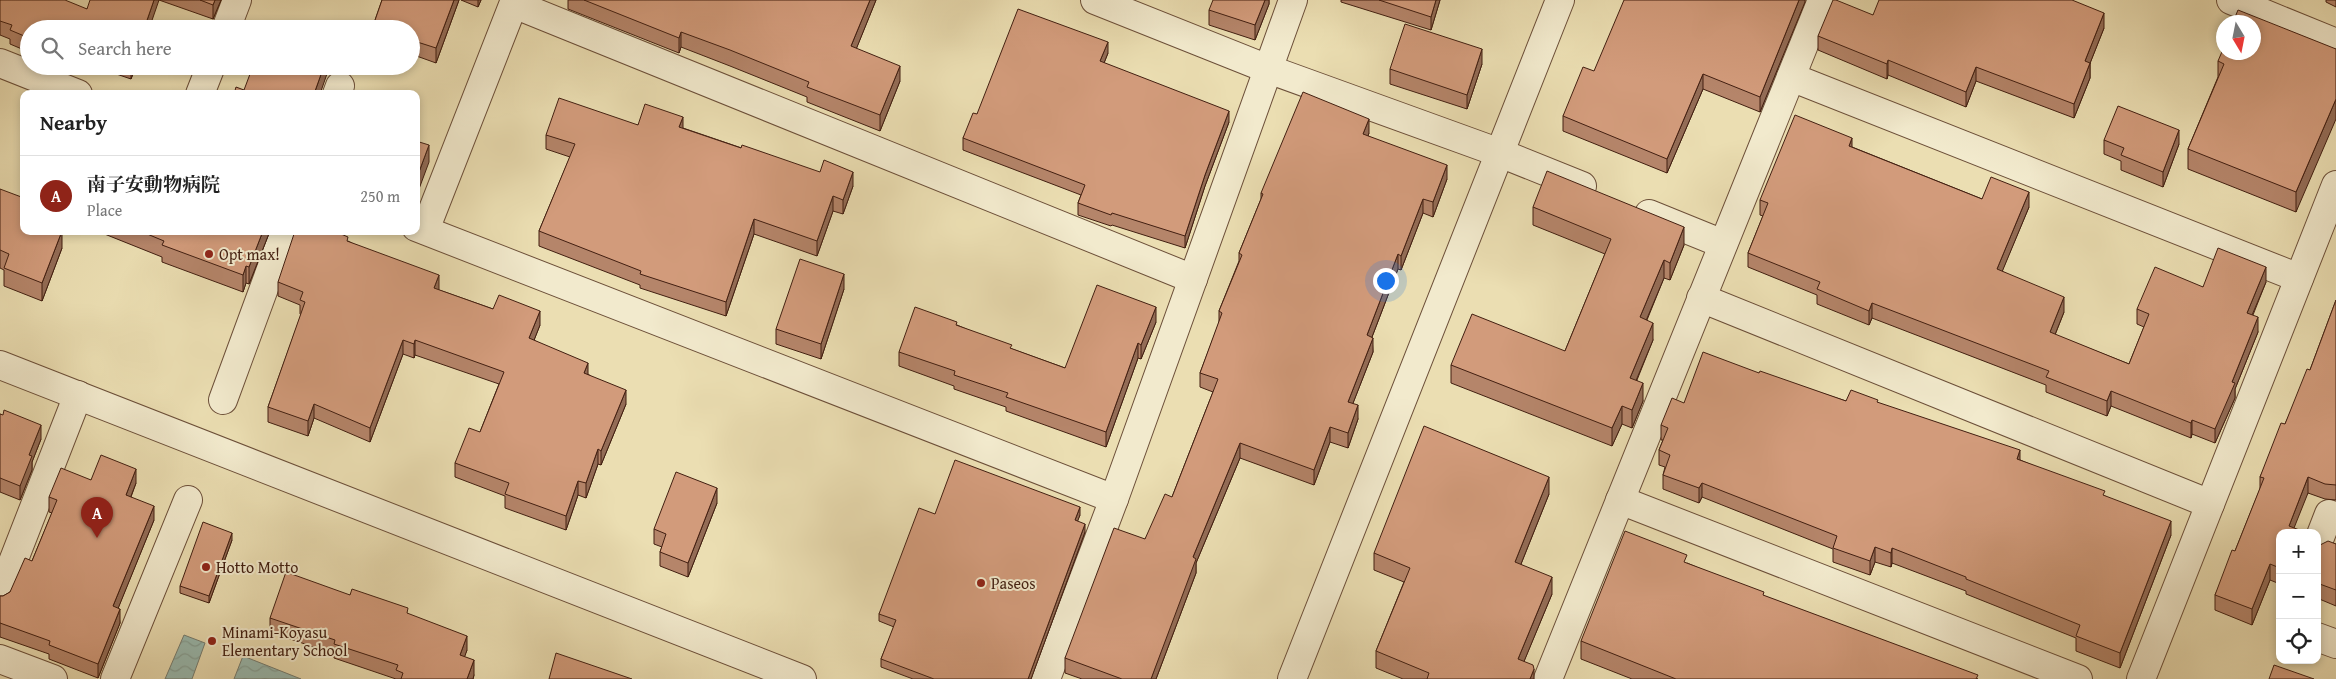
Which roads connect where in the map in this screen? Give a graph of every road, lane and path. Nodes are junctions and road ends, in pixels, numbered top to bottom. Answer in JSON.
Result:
{"nodes":[{"id":1,"x":237,"y":0,"type":"edge"},
{"id":2,"x":1095,"y":0,"type":"edge"},
{"id":3,"x":1293,"y":0,"type":"edge"},
{"id":4,"x":1560,"y":0,"type":"edge"},
{"id":5,"x":1822,"y":0,"type":"edge"},
{"id":6,"x":2231,"y":0,"type":"edge"},
{"id":7,"x":514,"y":2,"type":"edge"},
{"id":8,"x":229,"y":20,"type":"edge"},
{"id":9,"x":2336,"y":43,"type":"edge"},
{"id":10,"x":0,"y":63,"type":"edge"},
{"id":11,"x":1268,"y":69,"type":"junction"},
{"id":12,"x":20,"y":71,"type":"edge"},
{"id":13,"x":30,"y":75,"type":"edge"},
{"id":14,"x":207,"y":75,"type":"edge"},
{"id":15,"x":1790,"y":78,"type":"junction"},
{"id":16,"x":68,"y":90,"type":"edge"},
{"id":17,"x":202,"y":90,"type":"edge"},
{"id":18,"x":1500,"y":153,"type":"junction"},
{"id":19,"x":2336,"y":185,"type":"edge"},
{"id":20,"x":421,"y":228,"type":"edge"},
{"id":21,"x":284,"y":235,"type":"edge"},
{"id":22,"x":1723,"y":244,"type":"junction"},
{"id":23,"x":2299,"y":278,"type":"junction"},
{"id":24,"x":1193,"y":280,"type":"junction"},
{"id":25,"x":1701,"y":298,"type":"junction"},
{"id":26,"x":0,"y":365,"type":"edge"},
{"id":27,"x":78,"y":395,"type":"junction"},
{"id":28,"x":223,"y":400,"type":"dead end"},
{"id":29,"x":1114,"y":499,"type":"junction"},
{"id":30,"x":188,"y":500,"type":"dead end"},
{"id":31,"x":1620,"y":500,"type":"junction"},
{"id":32,"x":2210,"y":504,"type":"junction"},
{"id":33,"x":2336,"y":517,"type":"edge"},
{"id":34,"x":2321,"y":535,"type":"edge"},
{"id":35,"x":0,"y":595,"type":"edge"},
{"id":36,"x":2321,"y":638,"type":"edge"},
{"id":37,"x":2336,"y":644,"type":"edge"},
{"id":38,"x":0,"y":659,"type":"edge"},
{"id":39,"x":53,"y":679,"type":"edge"},
{"id":40,"x":115,"y":679,"type":"edge"},
{"id":41,"x":802,"y":679,"type":"edge"},
{"id":42,"x":1046,"y":679,"type":"edge"},
{"id":43,"x":1292,"y":679,"type":"edge"},
{"id":44,"x":1548,"y":679,"type":"edge"},
{"id":45,"x":2078,"y":679,"type":"edge"},
{"id":46,"x":2141,"y":679,"type":"edge"}],
"edges":[{"from":1,"to":8,"type":"street"},
{"from":2,"to":11,"type":"street"},
{"from":3,"to":11,"type":"street"},
{"from":4,"to":18,"type":"street"},
{"from":5,"to":15,"type":"street"},
{"from":6,"to":9,"type":"street"},
{"from":7,"to":20,"type":"street"},
{"from":7,"to":24,"type":"street"},
{"from":10,"to":12,"type":"street"},
{"from":11,"to":18,"type":"street"},
{"from":11,"to":24,"type":"street"},
{"from":13,"to":16,"type":"street"},
{"from":14,"to":17,"type":"street"},
{"from":15,"to":22,"type":"street"},
{"from":15,"to":23,"type":"street"},
{"from":18,"to":22,"type":"street"},
{"from":18,"to":43,"type":"street"},
{"from":19,"to":23,"type":"street"},
{"from":20,"to":29,"type":"street"},
{"from":21,"to":28,"type":"street"},
{"from":22,"to":25,"type":"street"},
{"from":23,"to":32,"type":"street"},
{"from":24,"to":29,"type":"street"},
{"from":25,"to":31,"type":"street"},
{"from":25,"to":32,"type":"street"},
{"from":26,"to":27,"type":"street"},
{"from":27,"to":35,"type":"street"},
{"from":27,"to":41,"type":"street"},
{"from":29,"to":42,"type":"street"},
{"from":30,"to":40,"type":"street"},
{"from":31,"to":44,"type":"street"},
{"from":31,"to":45,"type":"street"},
{"from":32,"to":46,"type":"street"},
{"from":33,"to":34,"type":"street"},
{"from":36,"to":37,"type":"street"},
{"from":38,"to":39,"type":"street"}]}
